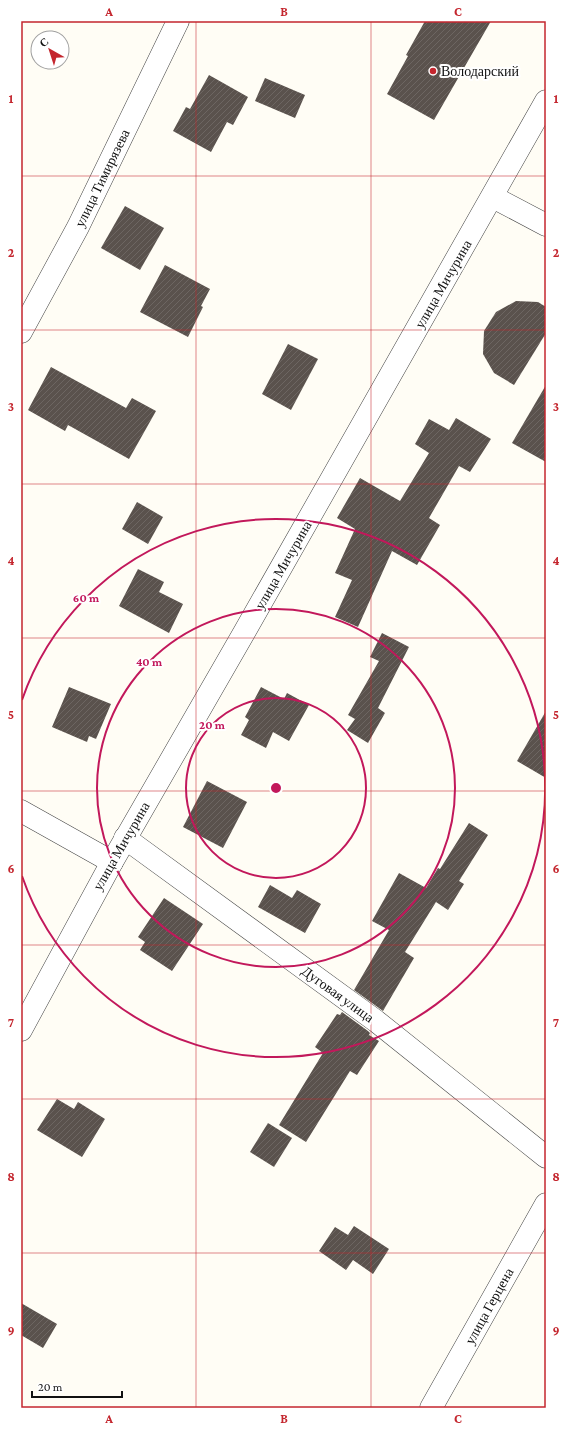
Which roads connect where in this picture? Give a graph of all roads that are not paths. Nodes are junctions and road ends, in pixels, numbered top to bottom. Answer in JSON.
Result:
{"nodes":[{"id":1,"x":178,"y":21,"type":"edge"},
{"id":2,"x":546,"y":101,"type":"edge"},
{"id":3,"x":493,"y":197,"type":"junction"},
{"id":4,"x":546,"y":225,"type":"edge"},
{"id":5,"x":21,"y":332,"type":"edge"},
{"id":6,"x":21,"y":811,"type":"edge"},
{"id":7,"x":125,"y":838,"type":"junction"},
{"id":8,"x":112,"y":862,"type":"junction"},
{"id":9,"x":21,"y":1030,"type":"edge"},
{"id":10,"x":546,"y":1156,"type":"edge"},
{"id":11,"x":546,"y":1204,"type":"edge"},
{"id":12,"x":432,"y":1408,"type":"edge"}],
"edges":[{"from":1,"to":5,"type":"street","name":"улица Тимирязева"},
{"from":2,"to":3,"type":"street","name":"улица Мичурина"},
{"from":3,"to":4,"type":"street"},
{"from":3,"to":7,"type":"street","name":"улица Мичурина"},
{"from":6,"to":8,"type":"street"},
{"from":7,"to":8,"type":"street","name":"улица Мичурина"},
{"from":7,"to":10,"type":"street","name":"Дуговая улица"},
{"from":8,"to":9,"type":"street","name":"улица Мичурина"},
{"from":11,"to":12,"type":"street","name":"улица Герцена"}]}
